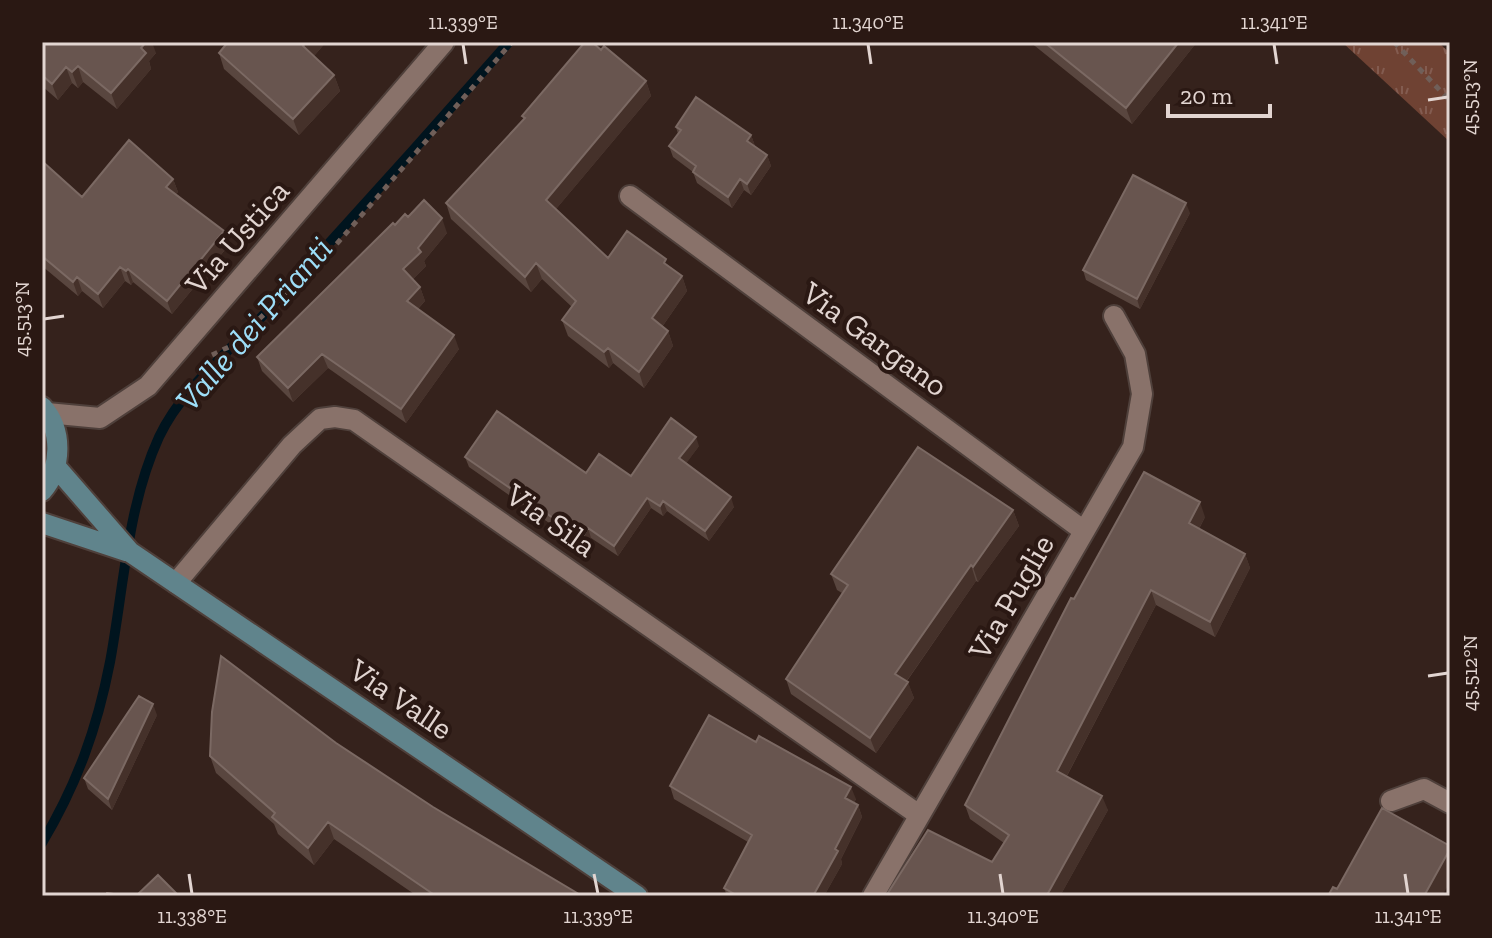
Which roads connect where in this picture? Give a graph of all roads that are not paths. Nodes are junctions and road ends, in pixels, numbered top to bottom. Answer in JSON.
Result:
{"nodes":[{"id":1,"x":444,"y":42,"type":"edge"},
{"id":2,"x":630,"y":196,"type":"dead end"},
{"id":3,"x":1114,"y":316,"type":"dead end"},
{"id":4,"x":44,"y":410,"type":"edge"},
{"id":5,"x":56,"y":467,"type":"junction"},
{"id":6,"x":42,"y":491,"type":"edge"},
{"id":7,"x":42,"y":523,"type":"edge"},
{"id":8,"x":1084,"y":531,"type":"junction"},
{"id":9,"x":130,"y":552,"type":"junction"},
{"id":10,"x":176,"y":583,"type":"junction"},
{"id":11,"x":1391,"y":801,"type":"dead end"},
{"id":12,"x":1450,"y":803,"type":"edge"},
{"id":13,"x":919,"y":815,"type":"junction"},
{"id":14,"x":637,"y":896,"type":"edge"},
{"id":15,"x":873,"y":896,"type":"edge"}],
"edges":[{"from":1,"to":4,"type":"street","name":"Via Ustica"},
{"from":2,"to":8,"type":"street","name":"Via Gargano"},
{"from":3,"to":8,"type":"street","name":"Via Puglie"},
{"from":4,"to":5,"type":"main road"},
{"from":5,"to":6,"type":"main road"},
{"from":5,"to":9,"type":"main road","name":"Via Valle"},
{"from":7,"to":9,"type":"main road","name":"Via Valle"},
{"from":8,"to":13,"type":"street","name":"Via Puglie"},
{"from":9,"to":10,"type":"main road","name":"Via Valle"},
{"from":10,"to":13,"type":"street","name":"Via Sila"},
{"from":10,"to":14,"type":"main road","name":"Via Valle"},
{"from":11,"to":12,"type":"street"},
{"from":13,"to":15,"type":"street","name":"Via Puglie"}]}
